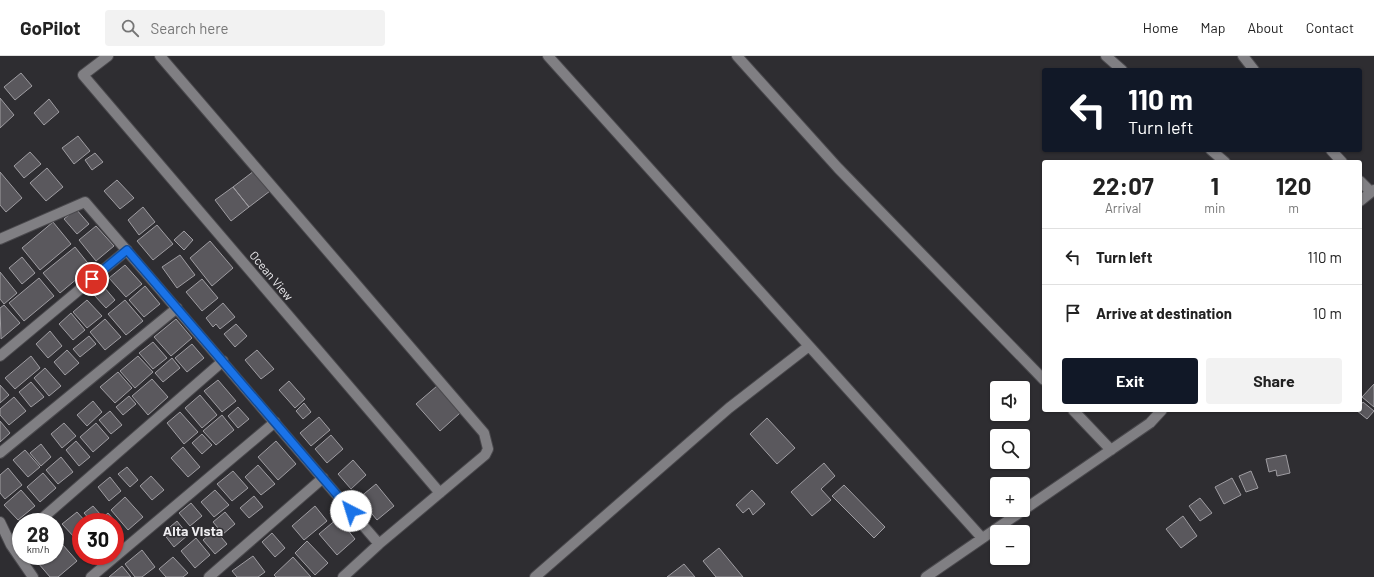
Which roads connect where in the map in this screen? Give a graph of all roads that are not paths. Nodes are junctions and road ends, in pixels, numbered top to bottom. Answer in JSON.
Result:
{"nodes":[{"id":1,"x":108,"y":56,"type":"edge"},
{"id":2,"x":160,"y":56,"type":"edge"},
{"id":3,"x":548,"y":56,"type":"edge"},
{"id":4,"x":738,"y":56,"type":"edge"},
{"id":5,"x":1106,"y":56,"type":"edge"},
{"id":6,"x":1243,"y":56,"type":"edge"},
{"id":7,"x":1120,"y":68,"type":"edge"},
{"id":8,"x":1252,"y":68,"type":"edge"},
{"id":9,"x":1213,"y":152,"type":"edge"},
{"id":10,"x":1333,"y":152,"type":"edge"},
{"id":11,"x":1223,"y":160,"type":"edge"},
{"id":12,"x":1340,"y":160,"type":"edge"},
{"id":13,"x":1362,"y":183,"type":"edge"},
{"id":14,"x":1373,"y":191,"type":"edge"},
{"id":15,"x":1362,"y":199,"type":"edge"},
{"id":16,"x":0,"y":238,"type":"edge"},
{"id":17,"x":127,"y":250,"type":"junction"},
{"id":18,"x":177,"y":308,"type":"junction"},
{"id":19,"x":810,"y":346,"type":"junction"},
{"id":20,"x":0,"y":356,"type":"edge"},
{"id":21,"x":223,"y":361,"type":"junction"},
{"id":22,"x":1042,"y":378,"type":"edge"},
{"id":23,"x":1075,"y":412,"type":"edge"},
{"id":24,"x":1160,"y":412,"type":"edge"},
{"id":25,"x":276,"y":422,"type":"junction"},
{"id":26,"x":1111,"y":450,"type":"junction"},
{"id":27,"x":0,"y":453,"type":"edge"},
{"id":28,"x":323,"y":478,"type":"junction"},
{"id":29,"x":440,"y":493,"type":"junction"},
{"id":30,"x":48,"y":513,"type":"edge"},
{"id":31,"x":0,"y":522,"type":"edge"},
{"id":32,"x":982,"y":538,"type":"junction"},
{"id":33,"x":379,"y":544,"type":"junction"},
{"id":34,"x":11,"y":545,"type":"joint"},
{"id":35,"x":33,"y":577,"type":"edge"},
{"id":36,"x":91,"y":577,"type":"edge"},
{"id":37,"x":209,"y":577,"type":"edge"},
{"id":38,"x":342,"y":577,"type":"edge"},
{"id":39,"x":535,"y":577,"type":"edge"},
{"id":40,"x":926,"y":577,"type":"edge"}],
"edges":[{"from":1,"to":29,"type":"street","name":"Ocean View"},
{"from":2,"to":29,"type":"street"},
{"from":3,"to":19,"type":"street"},
{"from":4,"to":22,"type":"street"},
{"from":5,"to":7,"type":"street"},
{"from":6,"to":8,"type":"street"},
{"from":9,"to":11,"type":"street"},
{"from":10,"to":12,"type":"street"},
{"from":13,"to":14,"type":"street"},
{"from":14,"to":15,"type":"street"},
{"from":16,"to":17,"type":"street"},
{"from":17,"to":18,"type":"street"},
{"from":17,"to":20,"type":"street"},
{"from":18,"to":21,"type":"street"},
{"from":18,"to":27,"type":"street"},
{"from":19,"to":32,"type":"street"},
{"from":19,"to":39,"type":"street"},
{"from":21,"to":25,"type":"street"},
{"from":21,"to":30,"type":"street"},
{"from":23,"to":26,"type":"street"},
{"from":24,"to":26,"type":"street"},
{"from":25,"to":28,"type":"street"},
{"from":25,"to":36,"type":"street"},
{"from":26,"to":32,"type":"street"},
{"from":28,"to":33,"type":"street"},
{"from":28,"to":37,"type":"street"},
{"from":29,"to":33,"type":"street"},
{"from":31,"to":34,"type":"street"},
{"from":32,"to":40,"type":"street"},
{"from":33,"to":38,"type":"street"},
{"from":34,"to":35,"type":"street"}]}
